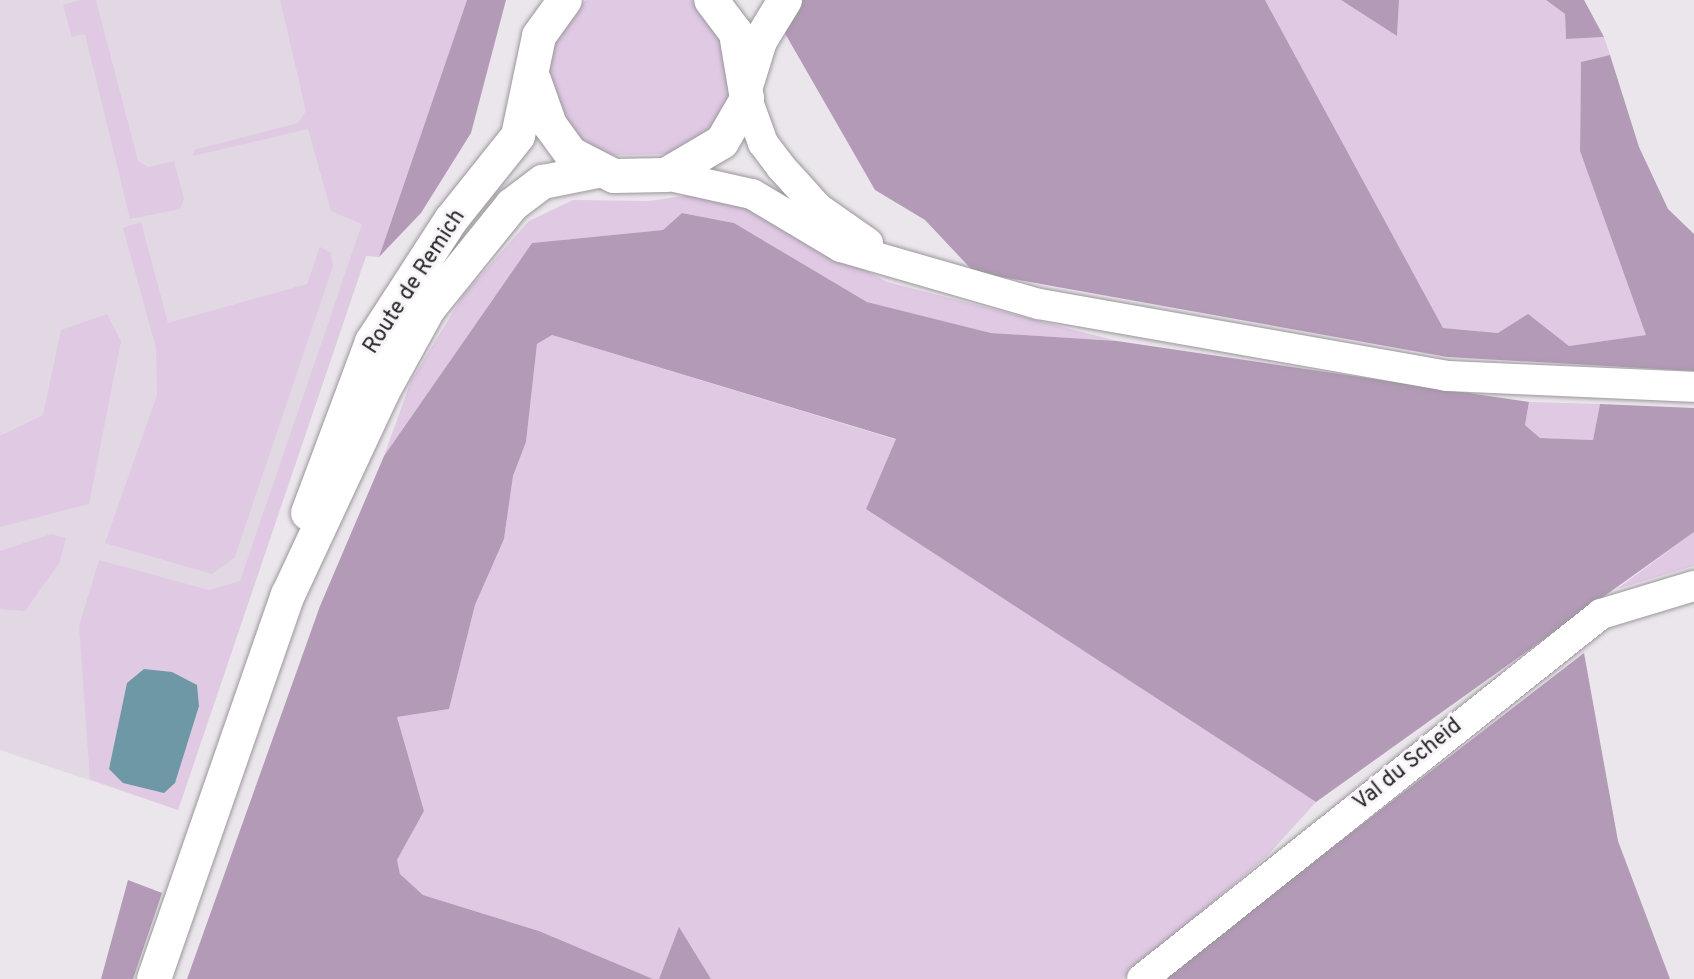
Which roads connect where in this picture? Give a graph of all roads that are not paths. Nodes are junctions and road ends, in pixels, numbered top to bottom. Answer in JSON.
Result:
{"nodes":[{"id":1,"x":711,"y":0,"type":"edge"},
{"id":2,"x":785,"y":0,"type":"edge"},
{"id":3,"x":561,"y":2,"type":"edge"},
{"id":4,"x":532,"y":72,"type":"junction"},
{"id":5,"x":747,"y":91,"type":"junction"},
{"id":6,"x":598,"y":171,"type":"junction"},
{"id":7,"x":666,"y":175,"type":"junction"},
{"id":8,"x":895,"y":263,"type":"junction"},
{"id":9,"x":1694,"y":387,"type":"edge"},
{"id":10,"x":1632,"y":388,"type":"junction"},
{"id":11,"x":1694,"y":397,"type":"edge"},
{"id":12,"x":1694,"y":586,"type":"edge"},
{"id":13,"x":288,"y":595,"type":"junction"},
{"id":14,"x":154,"y":979,"type":"edge"},
{"id":15,"x":1142,"y":979,"type":"edge"}],
"edges":[{"from":1,"to":5,"type":"main road"},
{"from":2,"to":5,"type":"main road"},
{"from":3,"to":4,"type":"main road","name":"Route de Remich"},
{"from":4,"to":6,"type":"main road"},
{"from":4,"to":13,"type":"main road","name":"Route de Remich"},
{"from":5,"to":7,"type":"main road"},
{"from":5,"to":8,"type":"main road"},
{"from":6,"to":7,"type":"main road"},
{"from":6,"to":13,"type":"main road","name":"Route de Remich"},
{"from":7,"to":8,"type":"main road"},
{"from":8,"to":10,"type":"main road"},
{"from":9,"to":10,"type":"main road"},
{"from":10,"to":11,"type":"main road"},
{"from":12,"to":15,"type":"main road","name":"Val du Scheid"},
{"from":13,"to":14,"type":"main road","name":"Route de Remich"}]}
